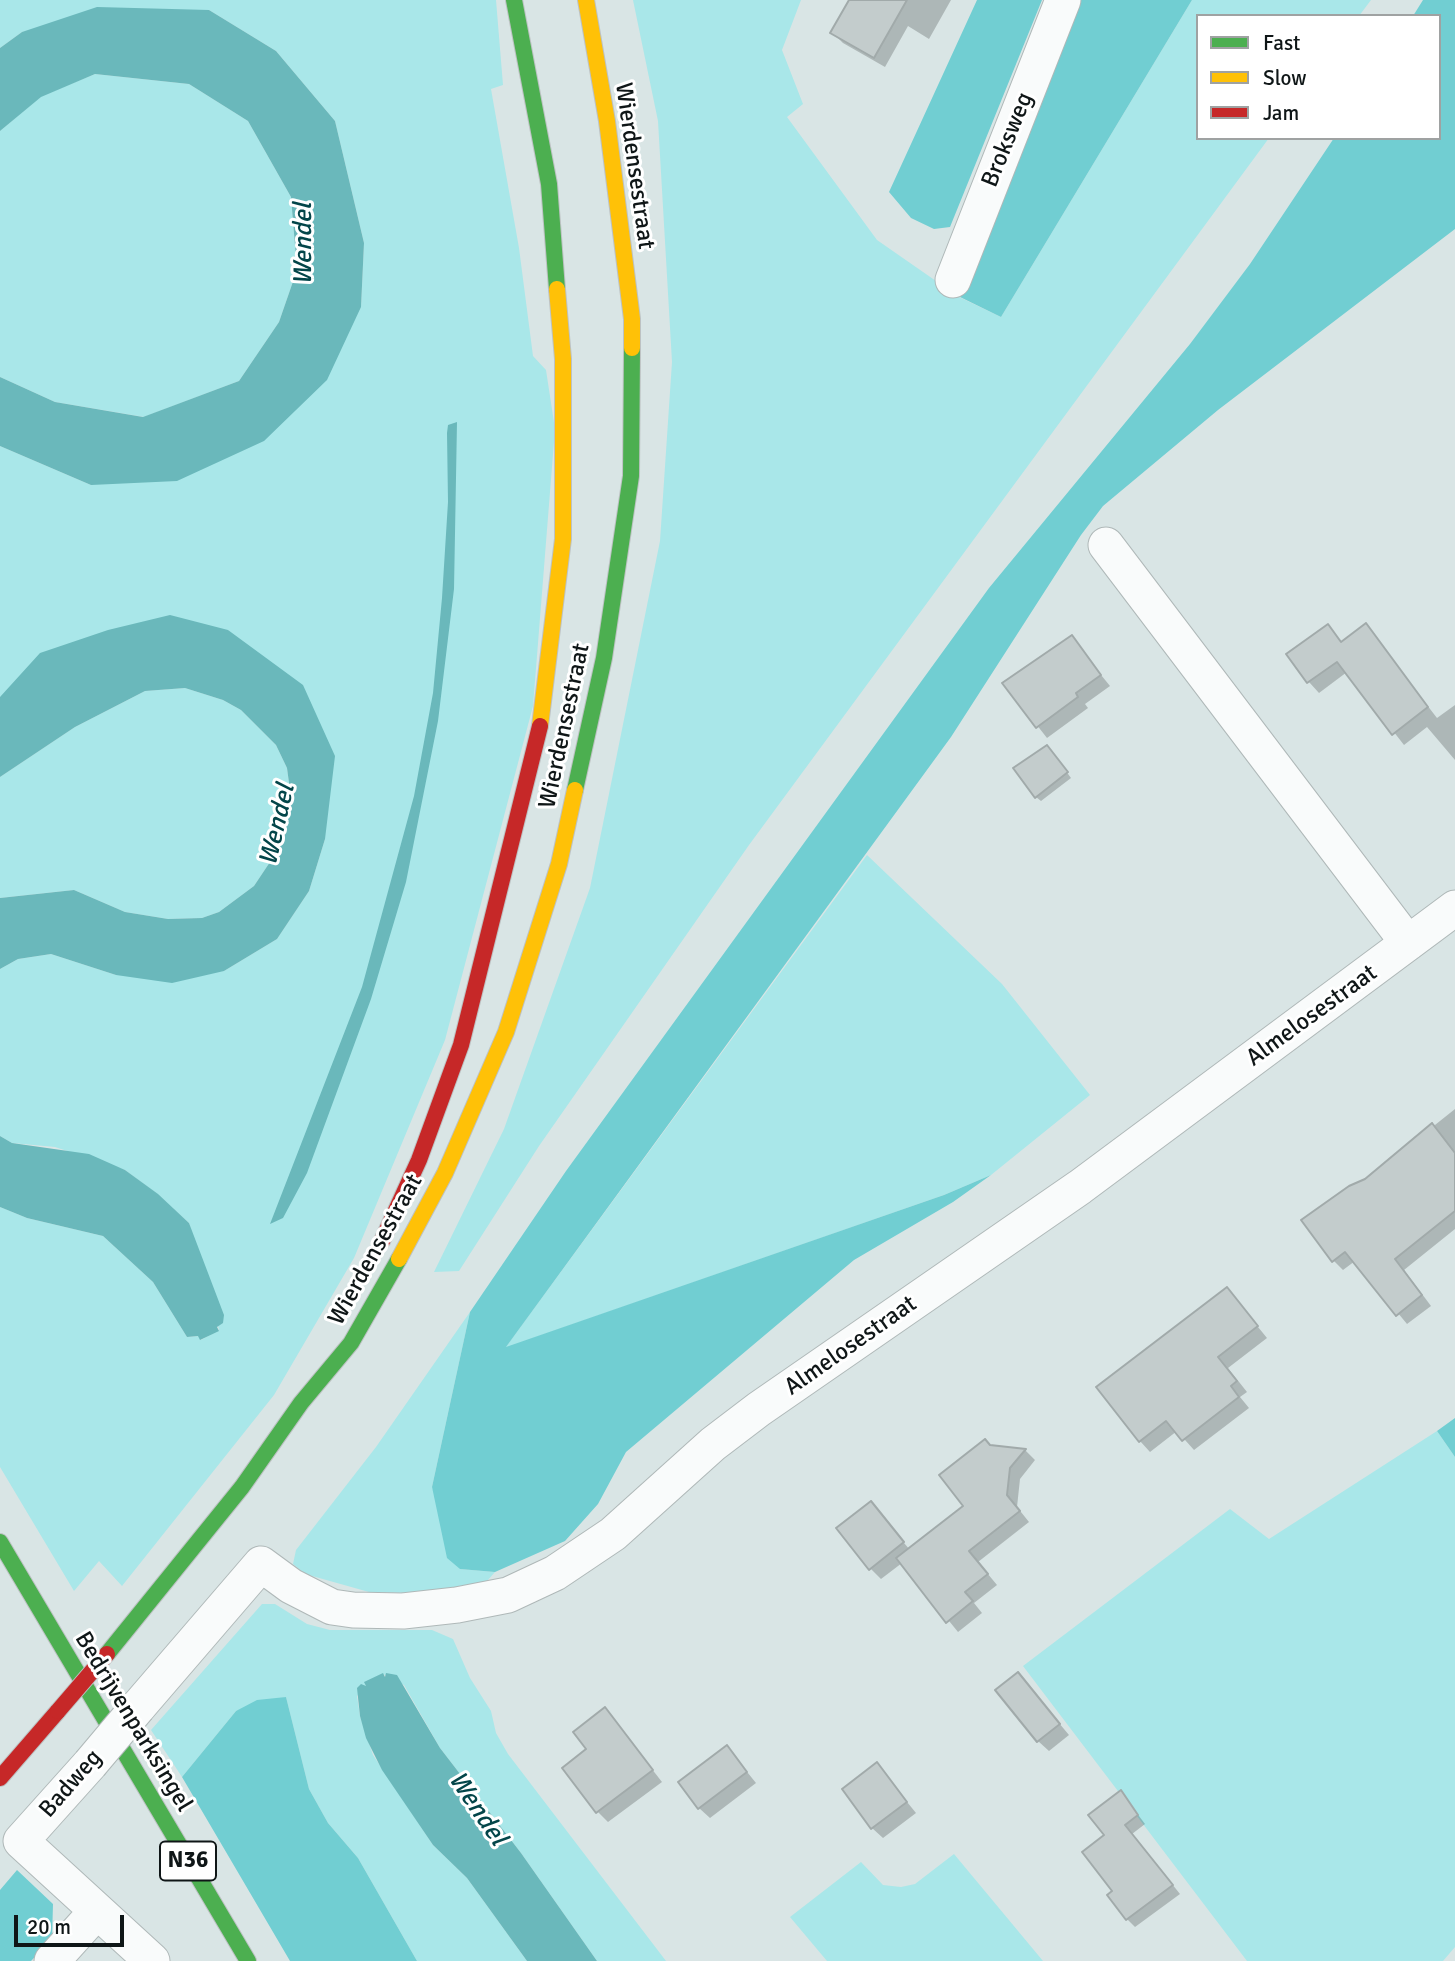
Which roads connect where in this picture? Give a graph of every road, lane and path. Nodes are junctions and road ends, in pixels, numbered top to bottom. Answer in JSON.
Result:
{"nodes":[{"id":1,"x":514,"y":0,"type":"edge"},
{"id":2,"x":586,"y":0,"type":"edge"},
{"id":3,"x":1063,"y":0,"type":"edge"},
{"id":4,"x":953,"y":280,"type":"dead end"},
{"id":5,"x":1106,"y":545,"type":"dead end"},
{"id":6,"x":1455,"y":908,"type":"edge"},
{"id":7,"x":1408,"y":943,"type":"junction"},
{"id":8,"x":376,"y":1252,"type":"dead end"},
{"id":9,"x":336,"y":1334,"type":"dead end"},
{"id":10,"x":301,"y":1403,"type":"junction"},
{"id":11,"x":0,"y":1542,"type":"edge"},
{"id":12,"x":261,"y":1564,"type":"joint"},
{"id":13,"x":0,"y":1778,"type":"edge"},
{"id":14,"x":97,"y":1911,"type":"junction"},
{"id":15,"x":52,"y":1961,"type":"edge"},
{"id":16,"x":152,"y":1961,"type":"edge"},
{"id":17,"x":248,"y":1961,"type":"edge"}],
"edges":[{"from":1,"to":8,"type":"main road","name":"Wierdensestraat"},
{"from":2,"to":10,"type":"main road","name":"Wierdensestraat"},
{"from":3,"to":4,"type":"street","name":"Broksweg"},
{"from":5,"to":7,"type":"street"},
{"from":6,"to":7,"type":"street","name":"Almelosestraat"},
{"from":7,"to":12,"type":"street","name":"Almelosestraat"},
{"from":9,"to":10,"type":"main road","name":"Wierdensestraat"},
{"from":10,"to":13,"type":"main road","name":"Wierdensestraat","bridge":true},
{"from":11,"to":17,"type":"main road","name":"Bedrijvenparksingel","number":"N36"},
{"from":12,"to":14,"type":"street","name":"Badweg","bridge":true},
{"from":14,"to":15,"type":"street"},
{"from":14,"to":16,"type":"street"}]}
